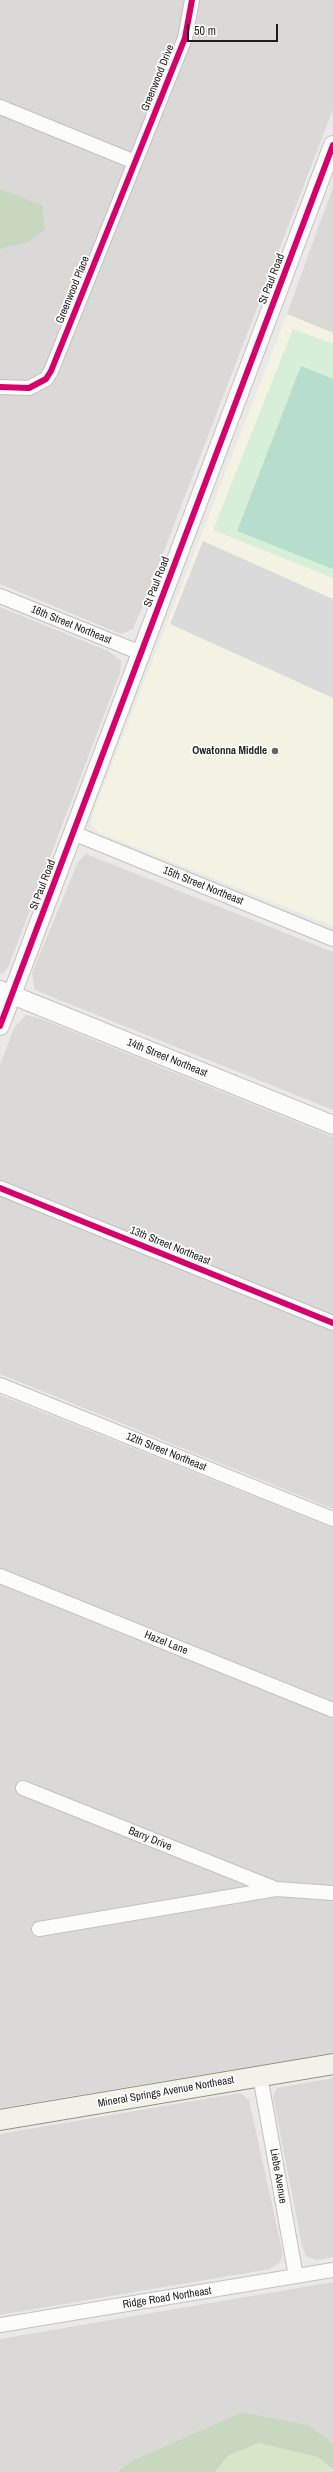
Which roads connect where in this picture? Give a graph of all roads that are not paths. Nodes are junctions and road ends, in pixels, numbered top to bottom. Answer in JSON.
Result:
{"nodes":[{"id":1,"x":192,"y":0,"type":"edge"},
{"id":2,"x":0,"y":107,"type":"edge"},
{"id":3,"x":333,"y":145,"type":"edge"},
{"id":4,"x":136,"y":162,"type":"junction"},
{"id":5,"x":0,"y":387,"type":"edge"},
{"id":6,"x":0,"y":596,"type":"edge"},
{"id":7,"x":141,"y":653,"type":"junction"},
{"id":8,"x":73,"y":833,"type":"junction"},
{"id":9,"x":333,"y":939,"type":"edge"},
{"id":10,"x":6,"y":993,"type":"edge"},
{"id":11,"x":0,"y":1026,"type":"edge"},
{"id":12,"x":333,"y":1125,"type":"edge"},
{"id":13,"x":0,"y":1188,"type":"edge"},
{"id":14,"x":333,"y":1323,"type":"edge"},
{"id":15,"x":0,"y":1385,"type":"edge"},
{"id":16,"x":333,"y":1519,"type":"edge"},
{"id":17,"x":0,"y":1576,"type":"edge"},
{"id":18,"x":333,"y":1710,"type":"edge"},
{"id":19,"x":23,"y":1788,"type":"dead end"},
{"id":20,"x":276,"y":1889,"type":"junction"},
{"id":21,"x":333,"y":1893,"type":"edge"},
{"id":22,"x":40,"y":1929,"type":"dead end"},
{"id":23,"x":333,"y":2064,"type":"edge"},
{"id":24,"x":260,"y":2076,"type":"junction"},
{"id":25,"x":0,"y":2120,"type":"edge"},
{"id":26,"x":333,"y":2270,"type":"edge"},
{"id":27,"x":296,"y":2276,"type":"junction"},
{"id":28,"x":0,"y":2325,"type":"edge"}],
"edges":[{"from":1,"to":4,"type":"street","name":"Greenwood Drive"},
{"from":2,"to":4,"type":"street"},
{"from":3,"to":7,"type":"street","name":"St Paul Road"},
{"from":4,"to":5,"type":"street","name":"Greenwood Place"},
{"from":6,"to":7,"type":"street","name":"16th Street Northeast"},
{"from":7,"to":8,"type":"street","name":"St Paul Road"},
{"from":8,"to":9,"type":"street","name":"15th Street Northeast"},
{"from":8,"to":10,"type":"street","name":"St Paul Road"},
{"from":10,"to":11,"type":"street","name":"St Paul Road"},
{"from":10,"to":12,"type":"street","name":"14th Street Northeast"},
{"from":13,"to":14,"type":"street","name":"13th Street Northeast"},
{"from":15,"to":16,"type":"street","name":"12th Street Northeast"},
{"from":17,"to":18,"type":"street","name":"Hazel Lane"},
{"from":19,"to":20,"type":"street","name":"Barry Drive"},
{"from":20,"to":21,"type":"street","name":"Barry Drive"},
{"from":20,"to":22,"type":"street","name":"Barry Drive"},
{"from":23,"to":24,"type":"main road","name":"Mineral Springs Avenue Northeast"},
{"from":24,"to":25,"type":"main road","name":"Mineral Springs Avenue Northeast"},
{"from":24,"to":27,"type":"street","name":"Liebe Avenue"},
{"from":26,"to":27,"type":"street","name":"Ridge Road Northeast"},
{"from":27,"to":28,"type":"street","name":"Ridge Road Northeast"}]}
